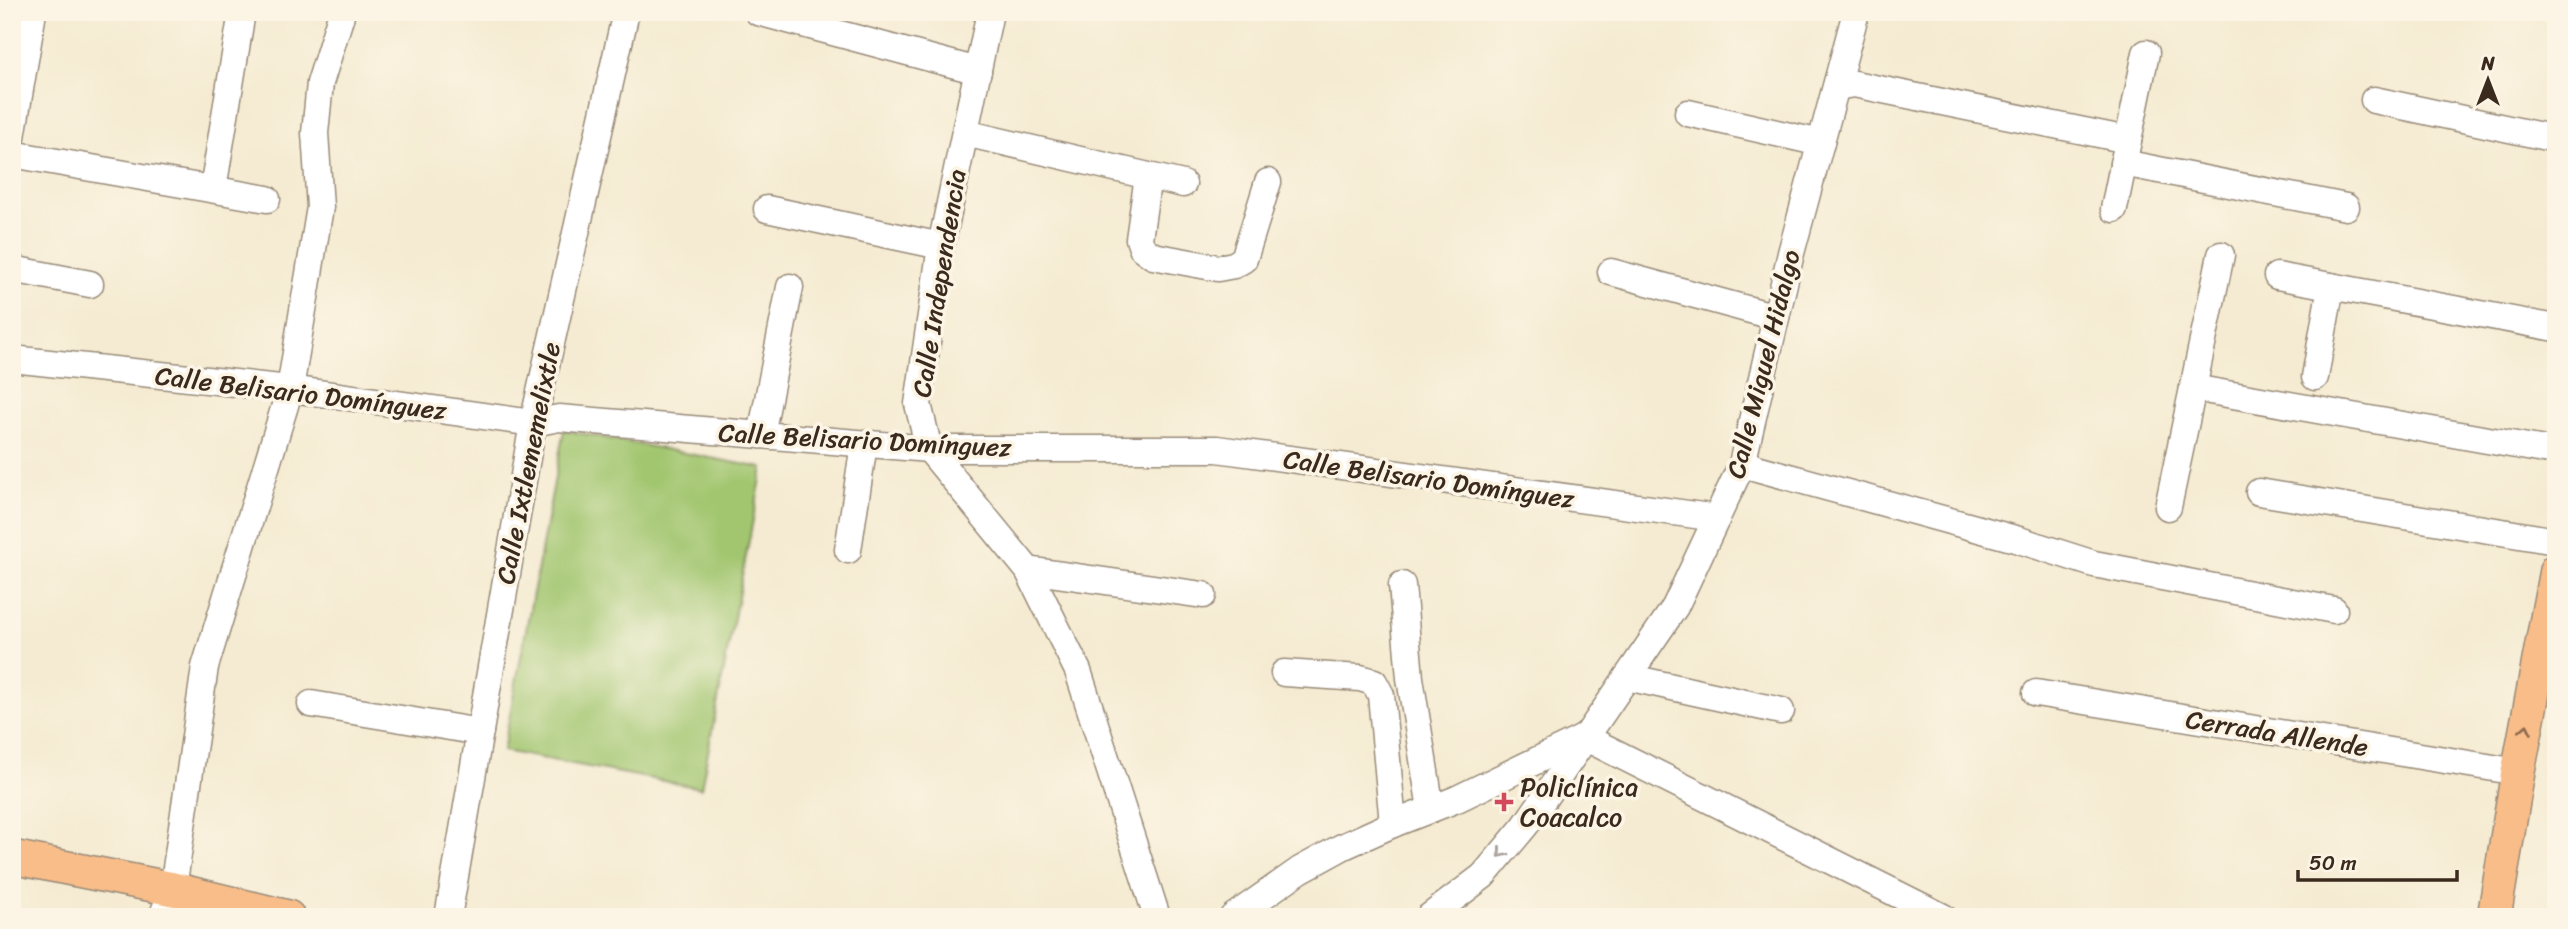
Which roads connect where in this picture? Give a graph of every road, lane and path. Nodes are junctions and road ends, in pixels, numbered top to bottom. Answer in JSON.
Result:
{"nodes":[{"id":1,"x":33,"y":12,"type":"edge"},
{"id":2,"x":342,"y":12,"type":"edge"},
{"id":3,"x":626,"y":12,"type":"edge"},
{"id":4,"x":758,"y":12,"type":"edge"},
{"id":5,"x":990,"y":12,"type":"edge"},
{"id":6,"x":1856,"y":12,"type":"edge"},
{"id":7,"x":241,"y":18,"type":"dead end"},
{"id":8,"x":2146,"y":52,"type":"dead end"},
{"id":9,"x":978,"y":71,"type":"junction"},
{"id":10,"x":1836,"y":87,"type":"junction"},
{"id":11,"x":2374,"y":100,"type":"dead end"},
{"id":12,"x":1688,"y":113,"type":"dead end"},
{"id":13,"x":965,"y":133,"type":"junction"},
{"id":14,"x":12,"y":136,"type":"edge"},
{"id":15,"x":2556,"y":139,"type":"edge"},
{"id":16,"x":1821,"y":143,"type":"junction"},
{"id":17,"x":2125,"y":152,"type":"junction"},
{"id":18,"x":12,"y":154,"type":"edge"},
{"id":19,"x":1148,"y":176,"type":"junction"},
{"id":20,"x":1268,"y":182,"type":"dead end"},
{"id":21,"x":1183,"y":184,"type":"dead end"},
{"id":22,"x":213,"y":189,"type":"junction"},
{"id":23,"x":267,"y":199,"type":"dead end"},
{"id":24,"x":2346,"y":207,"type":"dead end"},
{"id":25,"x":767,"y":209,"type":"dead end"},
{"id":26,"x":2113,"y":209,"type":"dead end"},
{"id":27,"x":941,"y":246,"type":"junction"},
{"id":28,"x":2221,"y":256,"type":"dead end"},
{"id":29,"x":12,"y":269,"type":"edge"},
{"id":30,"x":1611,"y":272,"type":"dead end"},
{"id":31,"x":2277,"y":276,"type":"dead end"},
{"id":32,"x":90,"y":284,"type":"dead end"},
{"id":33,"x":2331,"y":286,"type":"junction"},
{"id":34,"x":790,"y":287,"type":"dead end"},
{"id":35,"x":1776,"y":317,"type":"junction"},
{"id":36,"x":2556,"y":328,"type":"edge"},
{"id":37,"x":12,"y":359,"type":"edge"},
{"id":38,"x":2315,"y":377,"type":"dead end"},
{"id":39,"x":2193,"y":388,"type":"junction"},
{"id":40,"x":290,"y":389,"type":"junction"},
{"id":41,"x":533,"y":423,"type":"junction"},
{"id":42,"x":761,"y":435,"type":"junction"},
{"id":43,"x":864,"y":444,"type":"junction"},
{"id":44,"x":929,"y":449,"type":"junction"},
{"id":45,"x":2556,"y":452,"type":"edge"},
{"id":46,"x":1742,"y":464,"type":"junction"},
{"id":47,"x":2259,"y":492,"type":"dead end"},
{"id":48,"x":2168,"y":507,"type":"dead end"},
{"id":49,"x":1717,"y":518,"type":"junction"},
{"id":50,"x":2556,"y":541,"type":"edge"},
{"id":51,"x":848,"y":550,"type":"dead end"},
{"id":52,"x":1028,"y":570,"type":"junction"},
{"id":53,"x":2556,"y":570,"type":"edge"},
{"id":54,"x":1402,"y":585,"type":"dead end"},
{"id":55,"x":1203,"y":595,"type":"dead end"},
{"id":56,"x":2334,"y":611,"type":"dead end"},
{"id":57,"x":1284,"y":673,"type":"dead end"},
{"id":58,"x":1627,"y":677,"type":"junction"},
{"id":59,"x":2036,"y":693,"type":"dead end"},
{"id":60,"x":311,"y":704,"type":"dead end"},
{"id":61,"x":1781,"y":711,"type":"dead end"},
{"id":62,"x":480,"y":732,"type":"junction"},
{"id":63,"x":1584,"y":737,"type":"junction"},
{"id":64,"x":2518,"y":772,"type":"junction"},
{"id":65,"x":1432,"y":808,"type":"junction"},
{"id":66,"x":1392,"y":824,"type":"junction"},
{"id":67,"x":12,"y":856,"type":"edge"},
{"id":68,"x":1462,"y":892,"type":"junction"},
{"id":69,"x":167,"y":903,"type":"edge"},
{"id":70,"x":288,"y":917,"type":"edge"},
{"id":71,"x":448,"y":917,"type":"edge"},
{"id":72,"x":1157,"y":917,"type":"edge"},
{"id":73,"x":1233,"y":917,"type":"edge"},
{"id":74,"x":1429,"y":917,"type":"edge"},
{"id":75,"x":1441,"y":917,"type":"edge"},
{"id":76,"x":1943,"y":917,"type":"edge"},
{"id":77,"x":2494,"y":917,"type":"edge"}],
"edges":[{"from":1,"to":14,"type":"street"},
{"from":2,"to":40,"type":"street"},
{"from":3,"to":41,"type":"street","name":"Calle Ixtlememelixtle"},
{"from":4,"to":9,"type":"street"},
{"from":5,"to":9,"type":"street","name":"Calle Independencia"},
{"from":6,"to":10,"type":"street","name":"Calle Miguel Hidalgo"},
{"from":7,"to":22,"type":"street"},
{"from":8,"to":17,"type":"street"},
{"from":9,"to":13,"type":"street","name":"Calle Independencia"},
{"from":10,"to":16,"type":"street","name":"Calle Miguel Hidalgo"},
{"from":10,"to":17,"type":"street"},
{"from":11,"to":15,"type":"street"},
{"from":12,"to":16,"type":"street"},
{"from":13,"to":19,"type":"street"},
{"from":13,"to":27,"type":"street","name":"Calle Independencia"},
{"from":16,"to":35,"type":"street","name":"Calle Miguel Hidalgo"},
{"from":17,"to":24,"type":"street"},
{"from":17,"to":26,"type":"street"},
{"from":18,"to":22,"type":"street"},
{"from":19,"to":20,"type":"street"},
{"from":19,"to":21,"type":"street"},
{"from":22,"to":23,"type":"street"},
{"from":25,"to":27,"type":"street"},
{"from":27,"to":44,"type":"street","name":"Calle Independencia"},
{"from":28,"to":39,"type":"street"},
{"from":29,"to":32,"type":"street"},
{"from":30,"to":35,"type":"street"},
{"from":31,"to":33,"type":"street"},
{"from":33,"to":36,"type":"street"},
{"from":33,"to":38,"type":"street"},
{"from":34,"to":42,"type":"street"},
{"from":35,"to":46,"type":"street","name":"Calle Miguel Hidalgo"},
{"from":37,"to":40,"type":"street","name":"Calle Belisario Domínguez"},
{"from":39,"to":45,"type":"street"},
{"from":39,"to":48,"type":"street"},
{"from":40,"to":41,"type":"street","name":"Calle Belisario Domínguez"},
{"from":40,"to":69,"type":"street"},
{"from":41,"to":42,"type":"street","name":"Calle Belisario Domínguez"},
{"from":41,"to":62,"type":"street","name":"Calle Ixtlememelixtle"},
{"from":42,"to":43,"type":"street","name":"Calle Belisario Domínguez"},
{"from":43,"to":44,"type":"street","name":"Calle Belisario Domínguez"},
{"from":43,"to":51,"type":"street"},
{"from":44,"to":49,"type":"street","name":"Calle Belisario Domínguez"},
{"from":44,"to":52,"type":"street","name":"Calle Independencia"},
{"from":46,"to":49,"type":"street","name":"Calle Miguel Hidalgo"},
{"from":46,"to":56,"type":"street"},
{"from":47,"to":50,"type":"street"},
{"from":49,"to":58,"type":"street","name":"Calle Miguel Hidalgo"},
{"from":52,"to":55,"type":"street"},
{"from":52,"to":72,"type":"street","name":"Calle Independencia"},
{"from":64,"to":53,"type":"main road","one_way":true},
{"from":54,"to":65,"type":"street"},
{"from":57,"to":66,"type":"street"},
{"from":58,"to":61,"type":"street"},
{"from":58,"to":63,"type":"street","name":"Calle Miguel Hidalgo"},
{"from":59,"to":64,"type":"street","name":"Cerrada Allende"},
{"from":60,"to":62,"type":"street"},
{"from":62,"to":71,"type":"street","name":"Calle Ixtlememelixtle"},
{"from":63,"to":65,"type":"street"},
{"from":63,"to":68,"type":"street","name":"Calle Miguel Hidalgo","one_way":true},
{"from":63,"to":76,"type":"street"},
{"from":64,"to":77,"type":"main road"},
{"from":65,"to":66,"type":"street"},
{"from":66,"to":73,"type":"street"},
{"from":67,"to":69,"type":"main road"},
{"from":68,"to":74,"type":"street","name":"Calle Miguel Hidalgo"},
{"from":68,"to":75,"type":"street"},
{"from":69,"to":70,"type":"main road"}]}
